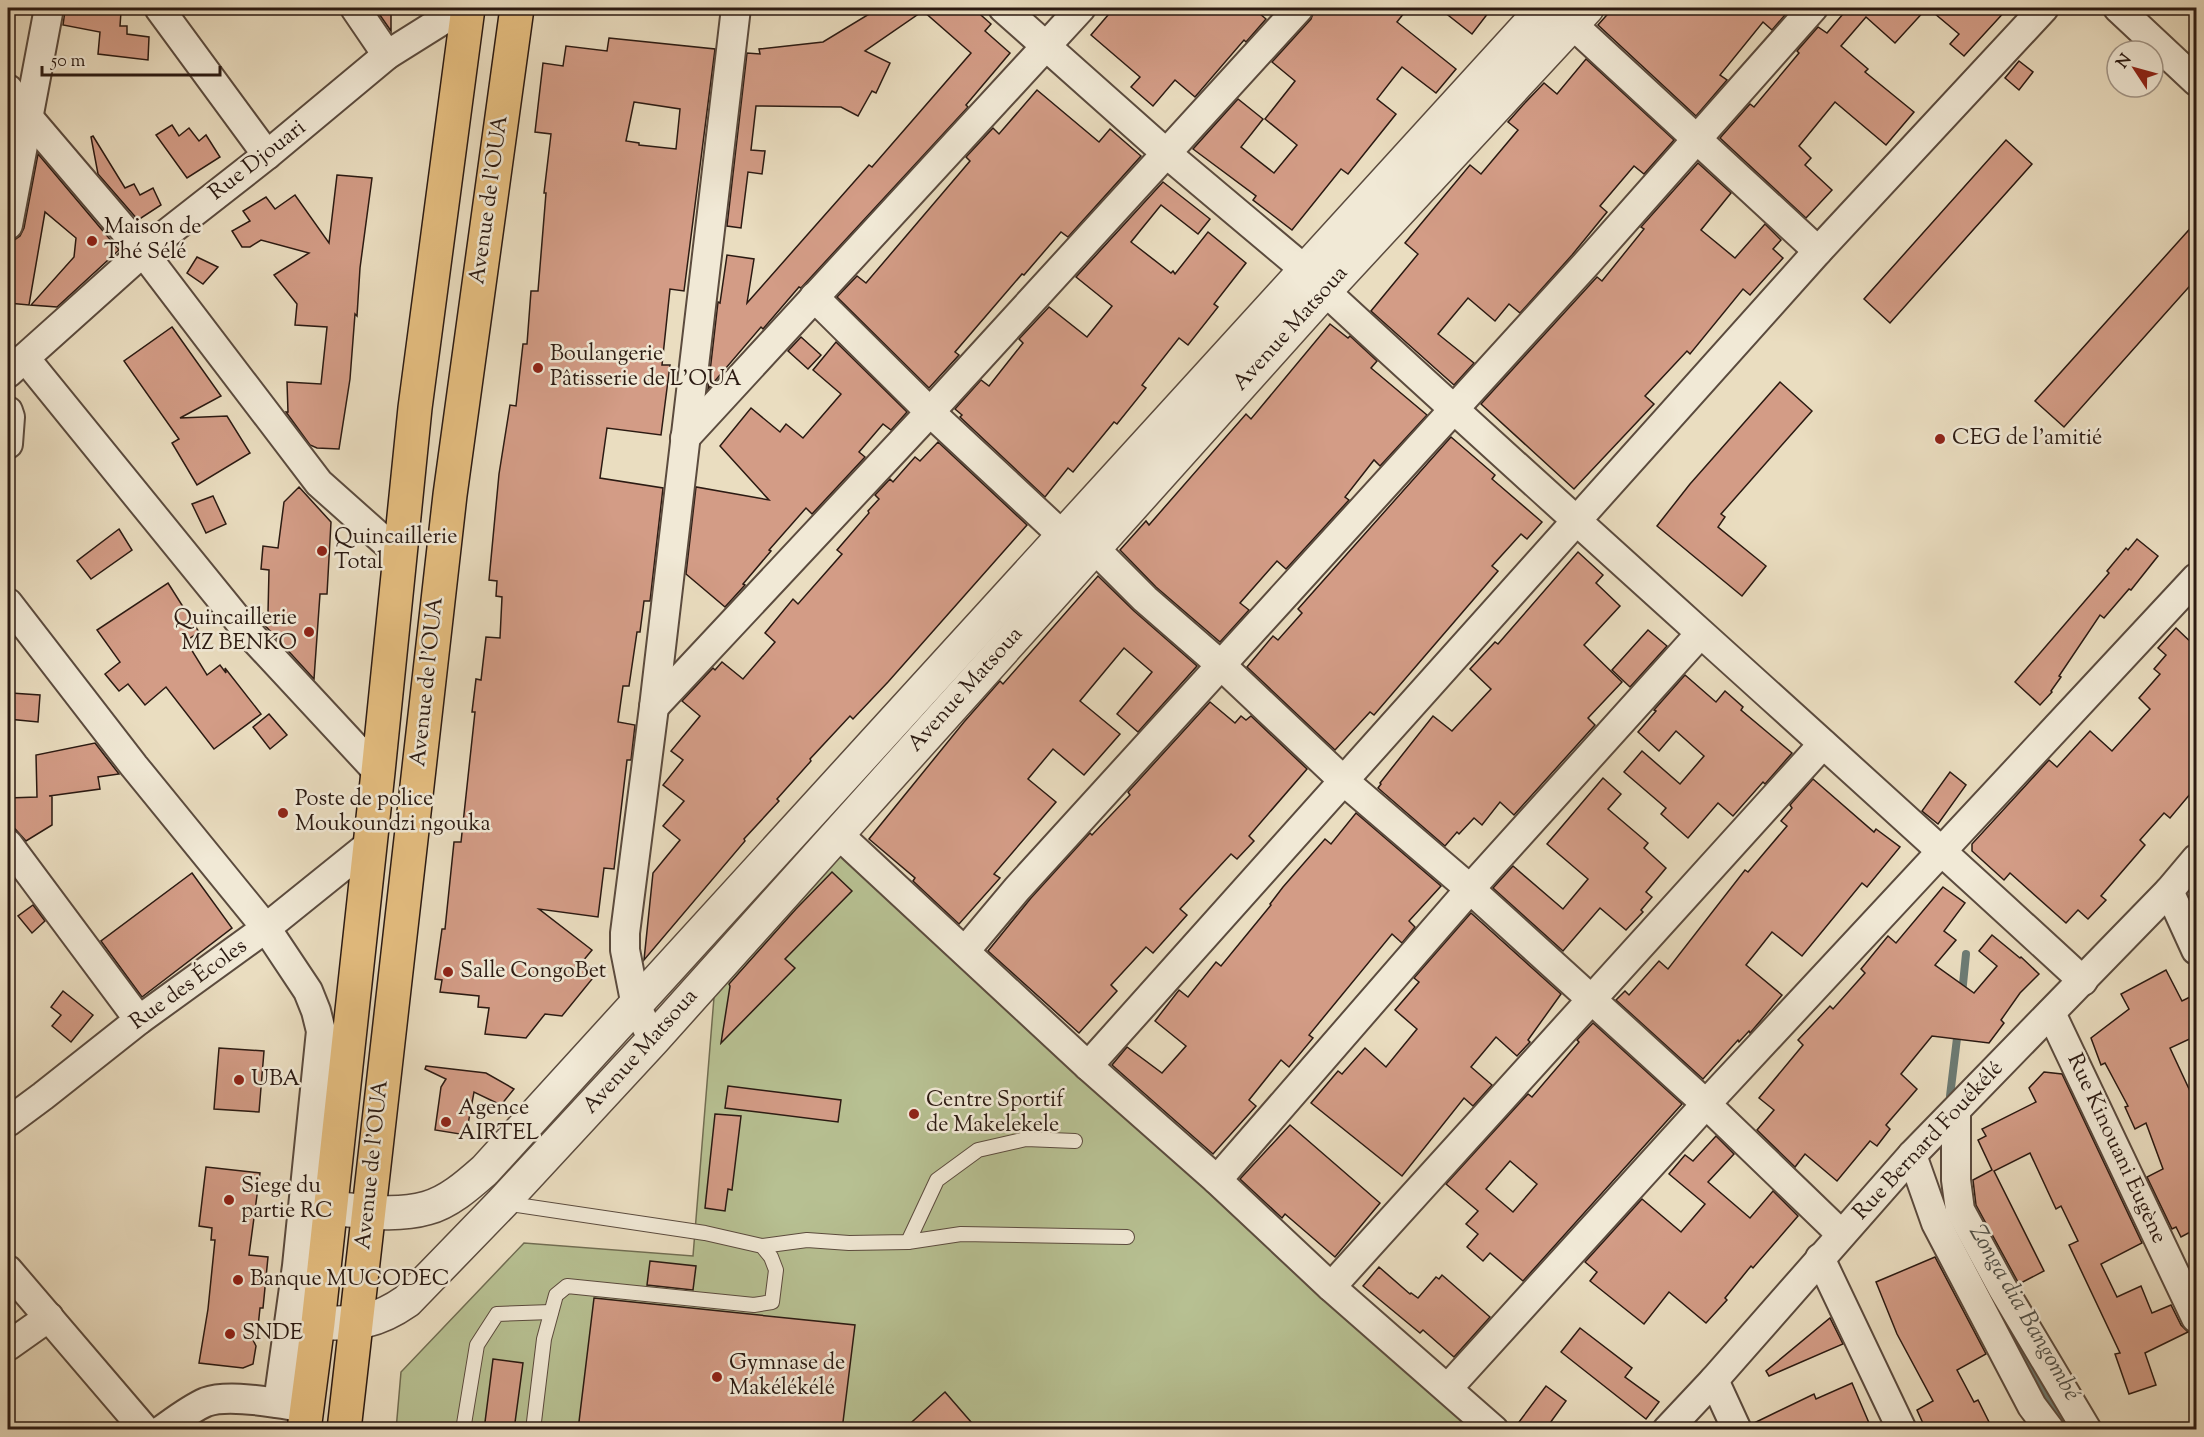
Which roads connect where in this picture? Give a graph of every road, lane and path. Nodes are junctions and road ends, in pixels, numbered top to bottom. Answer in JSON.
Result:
{"nodes":[{"id":1,"x":49,"y":8,"type":"edge"},
{"id":2,"x":159,"y":8,"type":"edge"},
{"id":3,"x":354,"y":8,"type":"edge"},
{"id":4,"x":462,"y":8,"type":"edge"},
{"id":5,"x":468,"y":8,"type":"edge"},
{"id":6,"x":517,"y":8,"type":"edge"},
{"id":7,"x":736,"y":8,"type":"edge"},
{"id":8,"x":1003,"y":8,"type":"edge"},
{"id":9,"x":1081,"y":8,"type":"edge"},
{"id":10,"x":1299,"y":8,"type":"edge"},
{"id":11,"x":1544,"y":8,"type":"edge"},
{"id":12,"x":1813,"y":8,"type":"edge"},
{"id":13,"x":2044,"y":8,"type":"edge"},
{"id":14,"x":2118,"y":8,"type":"edge"},
{"id":15,"x":1579,"y":16,"type":"edge"},
{"id":16,"x":1046,"y":46,"type":"junction"},
{"id":17,"x":387,"y":56,"type":"junction"},
{"id":18,"x":2196,"y":78,"type":"edge"},
{"id":19,"x":8,"y":89,"type":"edge"},
{"id":20,"x":1474,"y":107,"type":"junction"},
{"id":21,"x":28,"y":117,"type":"junction"},
{"id":22,"x":1695,"y":139,"type":"junction"},
{"id":23,"x":1167,"y":153,"type":"junction"},
{"id":24,"x":267,"y":155,"type":"junction"},
{"id":25,"x":8,"y":225,"type":"edge"},
{"id":26,"x":1818,"y":251,"type":"junction"},
{"id":27,"x":143,"y":252,"type":"junction"},
{"id":28,"x":1314,"y":280,"type":"junction"},
{"id":29,"x":814,"y":297,"type":"junction"},
{"id":30,"x":16,"y":366,"type":"edge"},
{"id":31,"x":1454,"y":408,"type":"junction"},
{"id":32,"x":8,"y":411,"type":"edge"},
{"id":33,"x":930,"y":412,"type":"junction"},
{"id":34,"x":685,"y":438,"type":"junction"},
{"id":35,"x":8,"y":444,"type":"edge"},
{"id":36,"x":1577,"y":522,"type":"junction"},
{"id":37,"x":1062,"y":535,"type":"junction"},
{"id":38,"x":1093,"y":547,"type":"junction"},
{"id":39,"x":401,"y":556,"type":"junction"},
{"id":40,"x":2196,"y":578,"type":"edge"},
{"id":41,"x":8,"y":603,"type":"edge"},
{"id":42,"x":1700,"y":634,"type":"junction"},
{"id":43,"x":1222,"y":666,"type":"junction"},
{"id":44,"x":654,"y":707,"type":"junction"},
{"id":45,"x":1823,"y":744,"type":"junction"},
{"id":46,"x":378,"y":772,"type":"junction"},
{"id":47,"x":1345,"y":782,"type":"junction"},
{"id":48,"x":838,"y":834,"type":"junction"},
{"id":49,"x":8,"y":844,"type":"edge"},
{"id":50,"x":369,"y":845,"type":"junction"},
{"id":51,"x":1943,"y":852,"type":"junction"},
{"id":52,"x":2196,"y":859,"type":"edge"},
{"id":53,"x":1470,"y":889,"type":"junction"},
{"id":54,"x":2169,"y":891,"type":"junction"},
{"id":55,"x":266,"y":928,"type":"junction"},
{"id":56,"x":2196,"y":950,"type":"edge"},
{"id":57,"x":965,"y":951,"type":"junction"},
{"id":58,"x":2083,"y":981,"type":"junction"},
{"id":59,"x":1591,"y":999,"type":"junction"},
{"id":60,"x":636,"y":1006,"type":"junction"},
{"id":61,"x":2051,"y":1013,"type":"junction"},
{"id":62,"x":140,"y":1020,"type":"junction"},
{"id":63,"x":334,"y":1033,"type":"junction"},
{"id":64,"x":653,"y":1040,"type":"junction"},
{"id":65,"x":1088,"y":1066,"type":"junction"},
{"id":66,"x":1706,"y":1104,"type":"junction"},
{"id":67,"x":1956,"y":1111,"type":"junction"},
{"id":68,"x":8,"y":1122,"type":"edge"},
{"id":69,"x":1074,"y":1141,"type":"dead end"},
{"id":70,"x":1912,"y":1155,"type":"junction"},
{"id":71,"x":1217,"y":1180,"type":"junction"},
{"id":72,"x":502,"y":1203,"type":"junction"},
{"id":73,"x":330,"y":1208,"type":"junction"},
{"id":74,"x":367,"y":1211,"type":"junction"},
{"id":75,"x":1841,"y":1234,"type":"junction"},
{"id":76,"x":1127,"y":1237,"type":"dead end"},
{"id":77,"x":908,"y":1242,"type":"junction"},
{"id":78,"x":762,"y":1246,"type":"junction"},
{"id":79,"x":1821,"y":1258,"type":"junction"},
{"id":80,"x":310,"y":1267,"type":"junction"},
{"id":81,"x":8,"y":1270,"type":"edge"},
{"id":82,"x":1331,"y":1287,"type":"junction"},
{"id":83,"x":551,"y":1312,"type":"junction"},
{"id":84,"x":49,"y":1317,"type":"junction"},
{"id":85,"x":2196,"y":1318,"type":"edge"},
{"id":86,"x":318,"y":1323,"type":"junction"},
{"id":87,"x":357,"y":1323,"type":"junction"},
{"id":88,"x":8,"y":1346,"type":"edge"},
{"id":89,"x":1714,"y":1380,"type":"junction"},
{"id":90,"x":1448,"y":1388,"type":"junction"},
{"id":91,"x":296,"y":1413,"type":"edge"},
{"id":92,"x":145,"y":1430,"type":"edge"},
{"id":93,"x":162,"y":1430,"type":"edge"},
{"id":94,"x":344,"y":1430,"type":"edge"},
{"id":95,"x":463,"y":1430,"type":"edge"},
{"id":96,"x":533,"y":1430,"type":"edge"},
{"id":97,"x":1494,"y":1430,"type":"edge"},
{"id":98,"x":1667,"y":1430,"type":"edge"},
{"id":99,"x":1737,"y":1430,"type":"edge"},
{"id":100,"x":1902,"y":1430,"type":"edge"},
{"id":101,"x":2050,"y":1430,"type":"edge"},
{"id":102,"x":2087,"y":1430,"type":"edge"}],
"edges":[{"from":1,"to":21,"type":"street"},
{"from":2,"to":24,"type":"street"},
{"from":3,"to":17,"type":"street"},
{"from":4,"to":17,"type":"street","name":"Rue Djouari"},
{"from":5,"to":39,"type":"main road","name":"Avenue de l'OUA"},
{"from":6,"to":74,"type":"main road","name":"Avenue de l'OUA"},
{"from":7,"to":34,"type":"street"},
{"from":8,"to":16,"type":"street"},
{"from":9,"to":16,"type":"street"},
{"from":10,"to":23,"type":"street"},
{"from":11,"to":20,"type":"street","name":"Avenue Matsoua"},
{"from":12,"to":22,"type":"street"},
{"from":13,"to":26,"type":"street"},
{"from":14,"to":18,"type":"street"},
{"from":15,"to":20,"type":"street","name":"Avenue Matsoua"},
{"from":15,"to":22,"type":"street"},
{"from":16,"to":23,"type":"street"},
{"from":16,"to":29,"type":"street"},
{"from":17,"to":24,"type":"street","name":"Rue Djouari"},
{"from":19,"to":21,"type":"street"},
{"from":20,"to":28,"type":"street","name":"Avenue Matsoua"},
{"from":21,"to":25,"type":"street"},
{"from":21,"to":27,"type":"street"},
{"from":22,"to":26,"type":"street"},
{"from":22,"to":31,"type":"street"},
{"from":23,"to":28,"type":"street"},
{"from":23,"to":33,"type":"street"},
{"from":24,"to":27,"type":"street","name":"Rue Djouari"},
{"from":26,"to":36,"type":"street"},
{"from":27,"to":30,"type":"street","name":"Rue Djouari"},
{"from":27,"to":39,"type":"street"},
{"from":28,"to":31,"type":"street"},
{"from":28,"to":37,"type":"street","name":"Avenue Matsoua"},
{"from":28,"to":38,"type":"street","name":"Avenue Matsoua"},
{"from":29,"to":33,"type":"street"},
{"from":29,"to":34,"type":"street"},
{"from":30,"to":46,"type":"street"},
{"from":31,"to":36,"type":"street"},
{"from":31,"to":43,"type":"street"},
{"from":32,"to":35,"type":"street"},
{"from":33,"to":37,"type":"street"},
{"from":33,"to":44,"type":"street"},
{"from":34,"to":44,"type":"street"},
{"from":36,"to":42,"type":"street"},
{"from":36,"to":47,"type":"street"},
{"from":37,"to":60,"type":"street","name":"Avenue Matsoua"},
{"from":38,"to":43,"type":"street"},
{"from":38,"to":48,"type":"street","name":"Avenue Matsoua"},
{"from":39,"to":46,"type":"main road","name":"Avenue de l'OUA"},
{"from":40,"to":51,"type":"street"},
{"from":41,"to":55,"type":"street"},
{"from":42,"to":45,"type":"street"},
{"from":42,"to":53,"type":"street"},
{"from":43,"to":47,"type":"street"},
{"from":43,"to":57,"type":"street"},
{"from":44,"to":60,"type":"street"},
{"from":45,"to":51,"type":"street"},
{"from":45,"to":59,"type":"street"},
{"from":46,"to":50,"type":"main road","name":"Avenue de l'OUA"},
{"from":47,"to":53,"type":"street"},
{"from":47,"to":65,"type":"street"},
{"from":48,"to":57,"type":"street"},
{"from":48,"to":64,"type":"street","name":"Avenue Matsoua"},
{"from":49,"to":62,"type":"street"},
{"from":50,"to":55,"type":"street","name":"Rue des Écoles"},
{"from":50,"to":63,"type":"main road","name":"Avenue de l'OUA"},
{"from":51,"to":58,"type":"street"},
{"from":51,"to":66,"type":"street"},
{"from":52,"to":54,"type":"street","name":"Rue Bernard Fouékélé"},
{"from":53,"to":59,"type":"street"},
{"from":53,"to":71,"type":"street"},
{"from":54,"to":56,"type":"street"},
{"from":54,"to":58,"type":"street","name":"Rue Bernard Fouékélé"},
{"from":55,"to":62,"type":"street","name":"Rue des Écoles"},
{"from":55,"to":63,"type":"street"},
{"from":57,"to":65,"type":"street"},
{"from":58,"to":61,"type":"street","name":"Rue Bernard Fouékélé"},
{"from":59,"to":66,"type":"street"},
{"from":59,"to":82,"type":"street"},
{"from":60,"to":64,"type":"street"},
{"from":60,"to":74,"type":"street","name":"Avenue Matsoua"},
{"from":61,"to":67,"type":"street","name":"Rue Bernard Fouékélé"},
{"from":61,"to":85,"type":"street","name":"Rue Kinouani Eugène"},
{"from":62,"to":68,"type":"street","name":"Rue des Écoles"},
{"from":63,"to":73,"type":"main road","name":"Avenue de l'OUA"},
{"from":63,"to":80,"type":"street"},
{"from":64,"to":72,"type":"street","name":"Avenue Matsoua"},
{"from":65,"to":71,"type":"street"},
{"from":66,"to":75,"type":"street"},
{"from":66,"to":90,"type":"street"},
{"from":67,"to":70,"type":"street","name":"Rue Bernard Fouékélé"},
{"from":67,"to":102,"type":"street"},
{"from":69,"to":77,"type":"lane"},
{"from":70,"to":75,"type":"street","name":"Rue Bernard Fouékélé"},
{"from":70,"to":101,"type":"street"},
{"from":71,"to":82,"type":"street"},
{"from":72,"to":78,"type":"lane"},
{"from":72,"to":87,"type":"street","name":"Avenue Matsoua"},
{"from":73,"to":74,"type":"street","name":"Avenue Matsoua"},
{"from":73,"to":80,"type":"main road","name":"Avenue de l'OUA"},
{"from":74,"to":87,"type":"main road","name":"Avenue de l'OUA"},
{"from":75,"to":79,"type":"street","name":"Rue Bernard Fouékélé"},
{"from":76,"to":77,"type":"lane"},
{"from":77,"to":78,"type":"lane"},
{"from":78,"to":83,"type":"lane"},
{"from":79,"to":89,"type":"street","name":"Rue Bernard Fouékélé"},
{"from":79,"to":100,"type":"street"},
{"from":80,"to":86,"type":"main road","name":"Avenue de l'OUA"},
{"from":80,"to":91,"type":"street"},
{"from":81,"to":84,"type":"street"},
{"from":82,"to":90,"type":"street"},
{"from":83,"to":95,"type":"lane"},
{"from":83,"to":96,"type":"lane"},
{"from":84,"to":88,"type":"street"},
{"from":84,"to":92,"type":"street"},
{"from":86,"to":87,"type":"street","name":"Avenue Matsoua"},
{"from":86,"to":91,"type":"main road","name":"Avenue de l'OUA"},
{"from":87,"to":94,"type":"main road","name":"Avenue de l'OUA"},
{"from":89,"to":98,"type":"street","name":"Rue Bernard Fouékélé"},
{"from":89,"to":99,"type":"street"},
{"from":90,"to":97,"type":"street"},
{"from":91,"to":93,"type":"street"}]}
